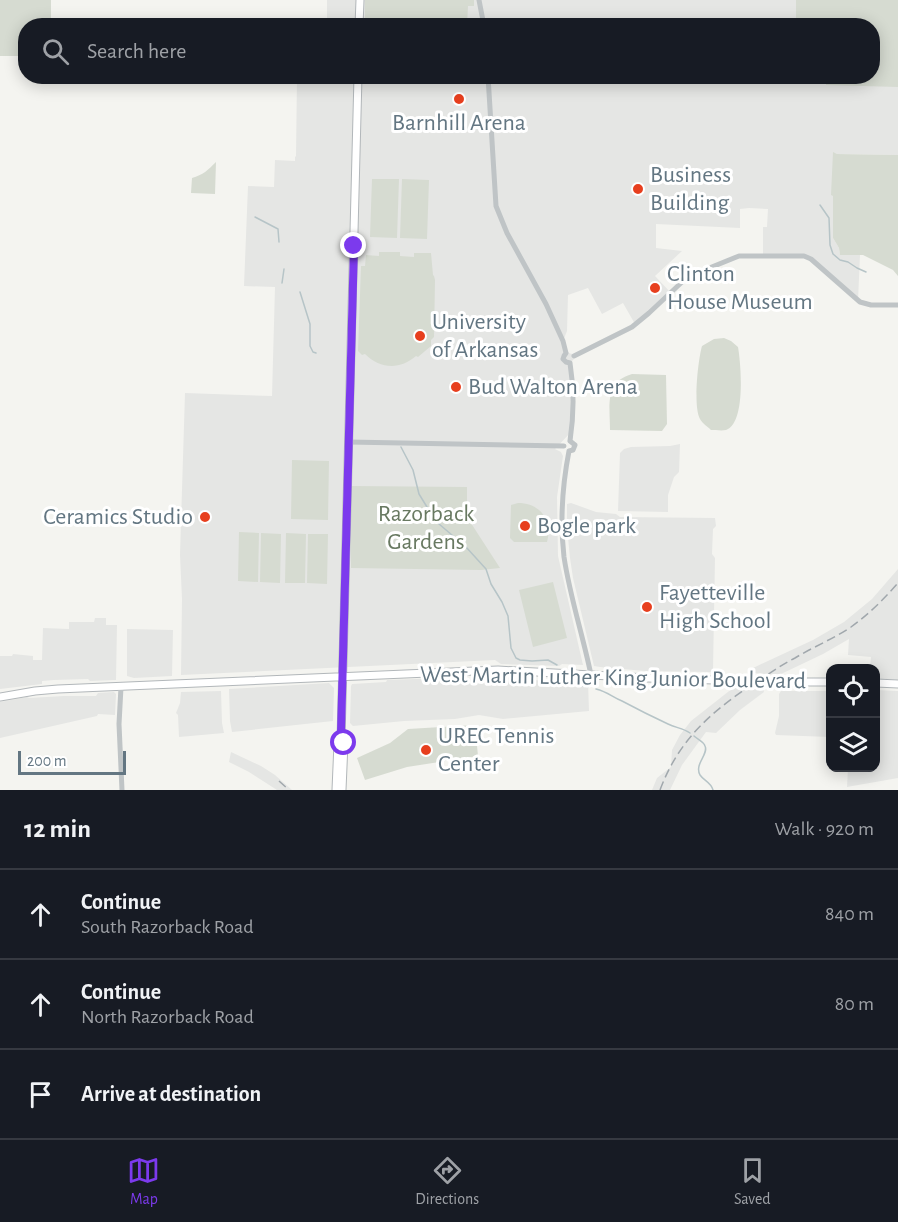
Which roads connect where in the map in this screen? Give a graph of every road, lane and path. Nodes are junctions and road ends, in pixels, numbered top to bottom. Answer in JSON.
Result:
{"nodes":[{"id":1,"x":360,"y":0,"type":"edge"},
{"id":2,"x":479,"y":0,"type":"edge"},
{"id":3,"x":359,"y":18,"type":"edge"},
{"id":4,"x":482,"y":18,"type":"edge"},
{"id":5,"x":358,"y":84,"type":"edge"},
{"id":6,"x":488,"y":84,"type":"edge"},
{"id":7,"x":898,"y":306,"type":"edge"},
{"id":8,"x":566,"y":353,"type":"junction"},
{"id":9,"x":574,"y":356,"type":"junction"},
{"id":10,"x":570,"y":363,"type":"junction"},
{"id":11,"x":570,"y":441,"type":"junction"},
{"id":12,"x":348,"y":442,"type":"junction"},
{"id":13,"x":564,"y":446,"type":"junction"},
{"id":14,"x":569,"y":451,"type":"junction"},
{"id":15,"x":591,"y":675,"type":"junction"},
{"id":16,"x":342,"y":677,"type":"junction"},
{"id":17,"x":826,"y":682,"type":"edge"},
{"id":18,"x":880,"y":683,"type":"edge"},
{"id":19,"x":898,"y":684,"type":"edge"},
{"id":20,"x":121,"y":687,"type":"junction"},
{"id":21,"x":0,"y":697,"type":"edge"},
{"id":22,"x":341,"y":739,"type":"junction"},
{"id":23,"x":122,"y":790,"type":"edge"},
{"id":24,"x":336,"y":790,"type":"edge"},
{"id":25,"x":342,"y":790,"type":"edge"}],
"edges":[{"from":1,"to":3,"type":"main road"},
{"from":2,"to":4,"type":"street"},
{"from":5,"to":12,"type":"main road"},
{"from":6,"to":8,"type":"street"},
{"from":7,"to":9,"type":"street"},
{"from":8,"to":9,"type":"street"},
{"from":8,"to":10,"type":"street"},
{"from":9,"to":10,"type":"street"},
{"from":10,"to":11,"type":"street"},
{"from":11,"to":13,"type":"street"},
{"from":11,"to":14,"type":"street"},
{"from":12,"to":13,"type":"street"},
{"from":12,"to":16,"type":"main road"},
{"from":13,"to":14,"type":"street"},
{"from":14,"to":15,"type":"street"},
{"from":15,"to":16,"type":"main road","name":"West Martin Luther King Junior Boulevard"},
{"from":15,"to":17,"type":"main road","name":"West Martin Luther King Junior Boulevard"},
{"from":16,"to":20,"type":"main road","name":"West Martin Luther King Junior Boulevard"},
{"from":16,"to":22,"type":"main road"},
{"from":18,"to":19,"type":"main road"},
{"from":20,"to":21,"type":"main road","name":"West Martin Luther King Junior Boulevard"},
{"from":20,"to":23,"type":"street"},
{"from":22,"to":24,"type":"main road"},
{"from":22,"to":25,"type":"main road"}]}
